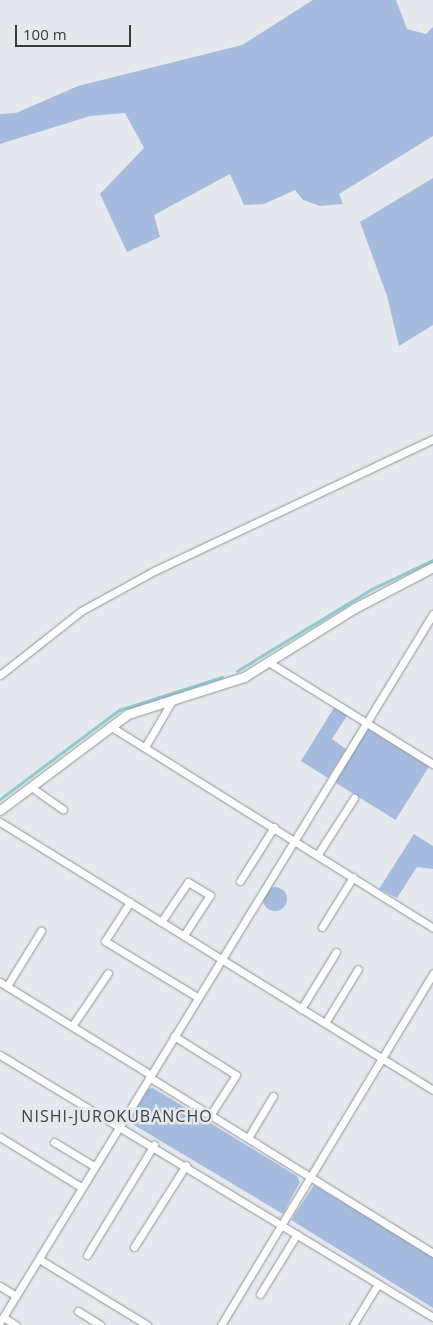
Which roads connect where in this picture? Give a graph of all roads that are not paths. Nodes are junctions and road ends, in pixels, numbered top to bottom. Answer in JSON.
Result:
{"nodes":[{"id":1,"x":433,"y":438,"type":"edge"},
{"id":2,"x":433,"y":568,"type":"edge"},
{"id":3,"x":433,"y":614,"type":"edge"},
{"id":4,"x":270,"y":662,"type":"junction"},
{"id":5,"x":0,"y":675,"type":"edge"},
{"id":6,"x":173,"y":699,"type":"junction"},
{"id":7,"x":366,"y":722,"type":"junction"},
{"id":8,"x":110,"y":726,"type":"junction"},
{"id":9,"x":145,"y":747,"type":"junction"},
{"id":10,"x":433,"y":764,"type":"edge"},
{"id":11,"x":31,"y":787,"type":"junction"},
{"id":12,"x":354,"y":798,"type":"dead end"},
{"id":13,"x":63,"y":809,"type":"dead end"},
{"id":14,"x":0,"y":810,"type":"edge"},
{"id":15,"x":0,"y":822,"type":"edge"},
{"id":16,"x":274,"y":828,"type":"junction"},
{"id":17,"x":294,"y":840,"type":"junction"},
{"id":18,"x":318,"y":854,"type":"junction"},
{"id":19,"x":353,"y":877,"type":"junction"},
{"id":20,"x":240,"y":881,"type":"dead end"},
{"id":21,"x":130,"y":902,"type":"junction"},
{"id":22,"x":161,"y":922,"type":"junction"},
{"id":23,"x":322,"y":927,"type":"dead end"},
{"id":24,"x":433,"y":928,"type":"edge"},
{"id":25,"x":41,"y":931,"type":"dead end"},
{"id":26,"x":184,"y":935,"type":"junction"},
{"id":27,"x":336,"y":952,"type":"dead end"},
{"id":28,"x":222,"y":958,"type":"junction"},
{"id":29,"x":358,"y":969,"type":"dead end"},
{"id":30,"x":108,"y":973,"type":"dead end"},
{"id":31,"x":433,"y":973,"type":"edge"},
{"id":32,"x":0,"y":982,"type":"edge"},
{"id":33,"x":7,"y":986,"type":"junction"},
{"id":34,"x":197,"y":997,"type":"junction"},
{"id":35,"x":301,"y":1009,"type":"junction"},
{"id":36,"x":325,"y":1023,"type":"junction"},
{"id":37,"x":72,"y":1026,"type":"junction"},
{"id":38,"x":174,"y":1036,"type":"junction"},
{"id":39,"x":0,"y":1055,"type":"edge"},
{"id":40,"x":382,"y":1058,"type":"junction"},
{"id":41,"x":150,"y":1076,"type":"junction"},
{"id":42,"x":433,"y":1090,"type":"edge"},
{"id":43,"x":273,"y":1096,"type":"dead end"},
{"id":44,"x":211,"y":1114,"type":"junction"},
{"id":45,"x":119,"y":1127,"type":"junction"},
{"id":46,"x":0,"y":1137,"type":"edge"},
{"id":47,"x":248,"y":1138,"type":"junction"},
{"id":48,"x":54,"y":1142,"type":"dead end"},
{"id":49,"x":154,"y":1145,"type":"junction"},
{"id":50,"x":186,"y":1165,"type":"junction"},
{"id":51,"x":94,"y":1166,"type":"junction"},
{"id":52,"x":310,"y":1178,"type":"junction"},
{"id":53,"x":82,"y":1187,"type":"junction"},
{"id":54,"x":281,"y":1224,"type":"junction"},
{"id":55,"x":297,"y":1234,"type":"junction"},
{"id":56,"x":134,"y":1247,"type":"dead end"},
{"id":57,"x":433,"y":1253,"type":"edge"},
{"id":58,"x":87,"y":1255,"type":"dead end"},
{"id":59,"x":38,"y":1259,"type":"junction"},
{"id":60,"x":378,"y":1284,"type":"junction"},
{"id":61,"x":0,"y":1286,"type":"edge"},
{"id":62,"x":260,"y":1294,"type":"dead end"},
{"id":63,"x":16,"y":1296,"type":"junction"},
{"id":64,"x":78,"y":1311,"type":"dead end"},
{"id":65,"x":433,"y":1317,"type":"edge"},
{"id":66,"x":1,"y":1319,"type":"edge"},
{"id":67,"x":16,"y":1325,"type":"edge"},
{"id":68,"x":100,"y":1325,"type":"edge"},
{"id":69,"x":147,"y":1325,"type":"edge"},
{"id":70,"x":221,"y":1325,"type":"edge"},
{"id":71,"x":353,"y":1325,"type":"edge"}],
"edges":[{"from":1,"to":5,"type":"street"},
{"from":2,"to":4,"type":"street"},
{"from":3,"to":7,"type":"street"},
{"from":4,"to":6,"type":"street"},
{"from":4,"to":7,"type":"street"},
{"from":6,"to":8,"type":"street"},
{"from":6,"to":9,"type":"street"},
{"from":7,"to":10,"type":"street"},
{"from":7,"to":17,"type":"street"},
{"from":8,"to":9,"type":"street"},
{"from":8,"to":11,"type":"street"},
{"from":9,"to":16,"type":"street"},
{"from":11,"to":13,"type":"street"},
{"from":11,"to":14,"type":"street"},
{"from":12,"to":18,"type":"street"},
{"from":15,"to":21,"type":"street"},
{"from":16,"to":17,"type":"street"},
{"from":16,"to":20,"type":"street"},
{"from":17,"to":18,"type":"street"},
{"from":17,"to":28,"type":"street"},
{"from":18,"to":19,"type":"street"},
{"from":19,"to":23,"type":"street"},
{"from":19,"to":24,"type":"street"},
{"from":21,"to":22,"type":"street"},
{"from":21,"to":34,"type":"street"},
{"from":22,"to":26,"type":"street"},
{"from":22,"to":26,"type":"street"},
{"from":25,"to":33,"type":"street"},
{"from":26,"to":28,"type":"street"},
{"from":27,"to":35,"type":"street"},
{"from":28,"to":34,"type":"street"},
{"from":28,"to":35,"type":"street"},
{"from":29,"to":36,"type":"street"},
{"from":30,"to":37,"type":"street"},
{"from":31,"to":40,"type":"street"},
{"from":32,"to":33,"type":"street"},
{"from":33,"to":37,"type":"street"},
{"from":34,"to":38,"type":"street"},
{"from":35,"to":36,"type":"street"},
{"from":36,"to":40,"type":"street"},
{"from":37,"to":41,"type":"street"},
{"from":38,"to":41,"type":"street"},
{"from":38,"to":44,"type":"street"},
{"from":39,"to":45,"type":"street"},
{"from":40,"to":42,"type":"street"},
{"from":40,"to":52,"type":"street"},
{"from":41,"to":44,"type":"street"},
{"from":41,"to":45,"type":"street"},
{"from":43,"to":47,"type":"street"},
{"from":44,"to":47,"type":"street"},
{"from":45,"to":49,"type":"street"},
{"from":45,"to":51,"type":"street"},
{"from":46,"to":53,"type":"street"},
{"from":47,"to":52,"type":"street"},
{"from":48,"to":51,"type":"street"},
{"from":49,"to":50,"type":"street"},
{"from":49,"to":58,"type":"street"},
{"from":50,"to":54,"type":"street"},
{"from":50,"to":56,"type":"street"},
{"from":51,"to":53,"type":"street"},
{"from":52,"to":54,"type":"street"},
{"from":52,"to":57,"type":"street"},
{"from":53,"to":59,"type":"street"},
{"from":54,"to":55,"type":"street"},
{"from":54,"to":70,"type":"street"},
{"from":55,"to":60,"type":"street"},
{"from":55,"to":62,"type":"street"},
{"from":59,"to":63,"type":"street"},
{"from":59,"to":69,"type":"street"},
{"from":60,"to":65,"type":"street"},
{"from":60,"to":71,"type":"street"},
{"from":61,"to":63,"type":"street"},
{"from":63,"to":66,"type":"street"},
{"from":64,"to":68,"type":"street"},
{"from":66,"to":67,"type":"street"}]}
